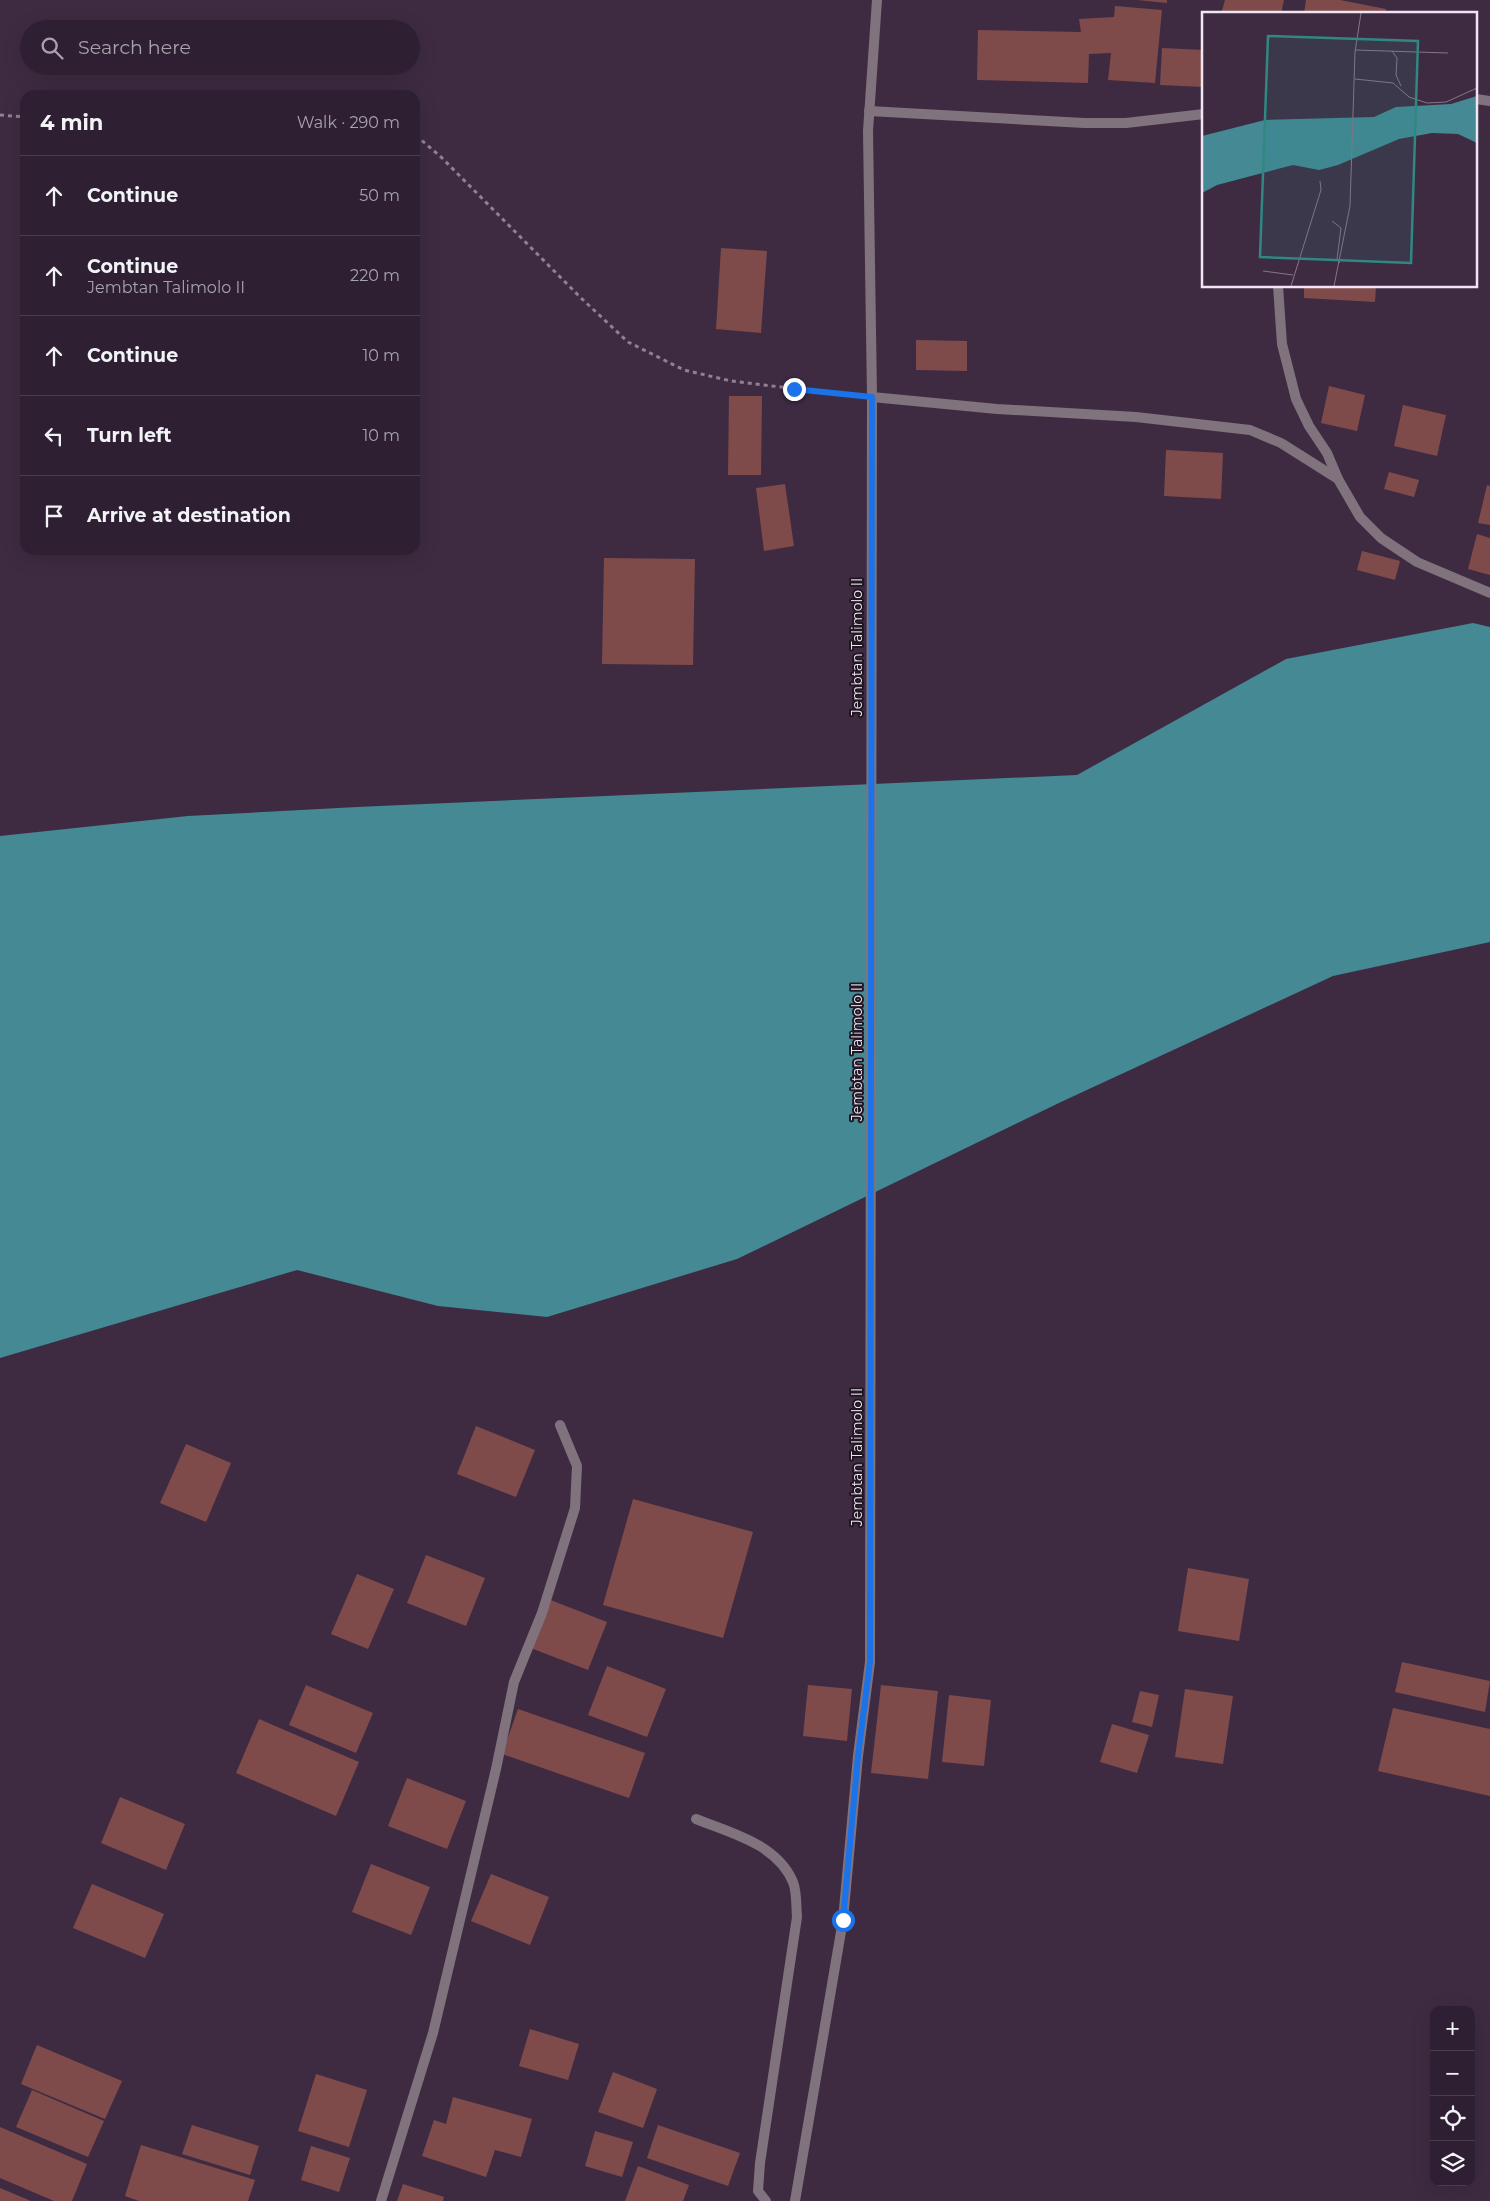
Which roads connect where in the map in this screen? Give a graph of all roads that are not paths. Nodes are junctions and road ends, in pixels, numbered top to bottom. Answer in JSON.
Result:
{"nodes":[{"id":1,"x":877,"y":0,"type":"edge"},
{"id":2,"x":869,"y":111,"type":"junction"},
{"id":3,"x":1202,"y":114,"type":"edge"},
{"id":4,"x":1278,"y":288,"type":"edge"},
{"id":5,"x":872,"y":397,"type":"junction"},
{"id":6,"x":1338,"y":480,"type":"junction"},
{"id":7,"x":1490,"y":594,"type":"edge"},
{"id":8,"x":560,"y":1425,"type":"dead end"},
{"id":9,"x":696,"y":1819,"type":"dead end"},
{"id":10,"x":381,"y":2201,"type":"edge"},
{"id":11,"x":766,"y":2201,"type":"edge"},
{"id":12,"x":795,"y":2201,"type":"edge"}],
"edges":[{"from":1,"to":2,"type":"street","name":"Jembtan Talimolo II"},
{"from":2,"to":3,"type":"street"},
{"from":2,"to":5,"type":"street","name":"Jembtan Talimolo II"},
{"from":4,"to":6,"type":"street"},
{"from":5,"to":6,"type":"street"},
{"from":5,"to":12,"type":"street","name":"Jembtan Talimolo II"},
{"from":6,"to":7,"type":"street"},
{"from":8,"to":10,"type":"street"},
{"from":9,"to":11,"type":"street"}]}
